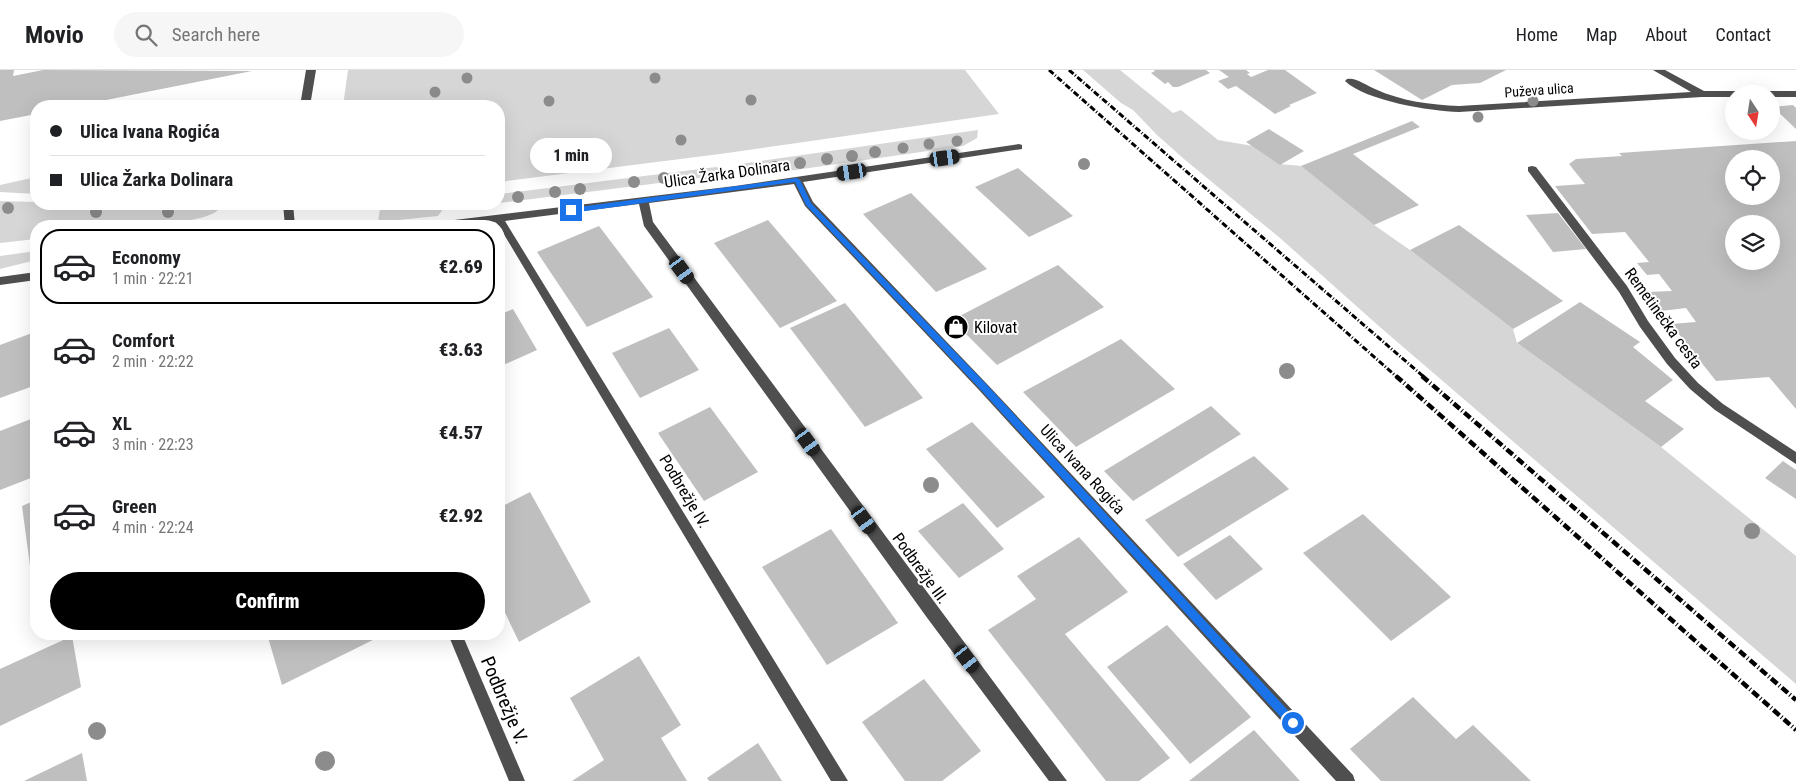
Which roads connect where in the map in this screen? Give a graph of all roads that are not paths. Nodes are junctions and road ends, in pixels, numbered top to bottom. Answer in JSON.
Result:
{"nodes":[{"id":1,"x":311,"y":70,"type":"edge"},
{"id":2,"x":1658,"y":70,"type":"edge"},
{"id":3,"x":1350,"y":80,"type":"dead end"},
{"id":4,"x":1702,"y":94,"type":"junction"},
{"id":5,"x":1725,"y":94,"type":"edge"},
{"id":6,"x":1780,"y":94,"type":"edge"},
{"id":7,"x":1796,"y":94,"type":"edge"},
{"id":8,"x":306,"y":100,"type":"edge"},
{"id":9,"x":1019,"y":147,"type":"dead end"},
{"id":10,"x":1532,"y":169,"type":"dead end"},
{"id":11,"x":797,"y":180,"type":"junction"},
{"id":12,"x":642,"y":201,"type":"junction"},
{"id":13,"x":500,"y":220,"type":"edge"},
{"id":14,"x":505,"y":228,"type":"edge"},
{"id":15,"x":30,"y":277,"type":"edge"},
{"id":16,"x":0,"y":281,"type":"edge"},
{"id":17,"x":1796,"y":459,"type":"edge"},
{"id":18,"x":458,"y":640,"type":"edge"},
{"id":19,"x":517,"y":781,"type":"edge"},
{"id":20,"x":840,"y":781,"type":"edge"},
{"id":21,"x":1059,"y":781,"type":"edge"},
{"id":22,"x":1346,"y":781,"type":"edge"}],
"edges":[{"from":1,"to":8,"type":"street"},
{"from":2,"to":4,"type":"street"},
{"from":3,"to":4,"type":"street","name":"Puževa ulica"},
{"from":4,"to":5,"type":"street","name":"Puževa ulica"},
{"from":6,"to":7,"type":"street","name":"Puževa ulica"},
{"from":9,"to":11,"type":"street","name":"Ulica Žarka Dolinara"},
{"from":10,"to":17,"type":"street","name":"Remetinečka cesta"},
{"from":11,"to":12,"type":"street","name":"Ulica Žarka Dolinara"},
{"from":11,"to":22,"type":"street","name":"Ulica Ivana Rogića"},
{"from":12,"to":13,"type":"street","name":"Ulica Žarka Dolinara"},
{"from":12,"to":21,"type":"street","name":"Podbrežje III."},
{"from":14,"to":20,"type":"street","name":"Podbrežje IV."},
{"from":15,"to":16,"type":"street"},
{"from":18,"to":19,"type":"street","name":"Podbrežje V."}]}
